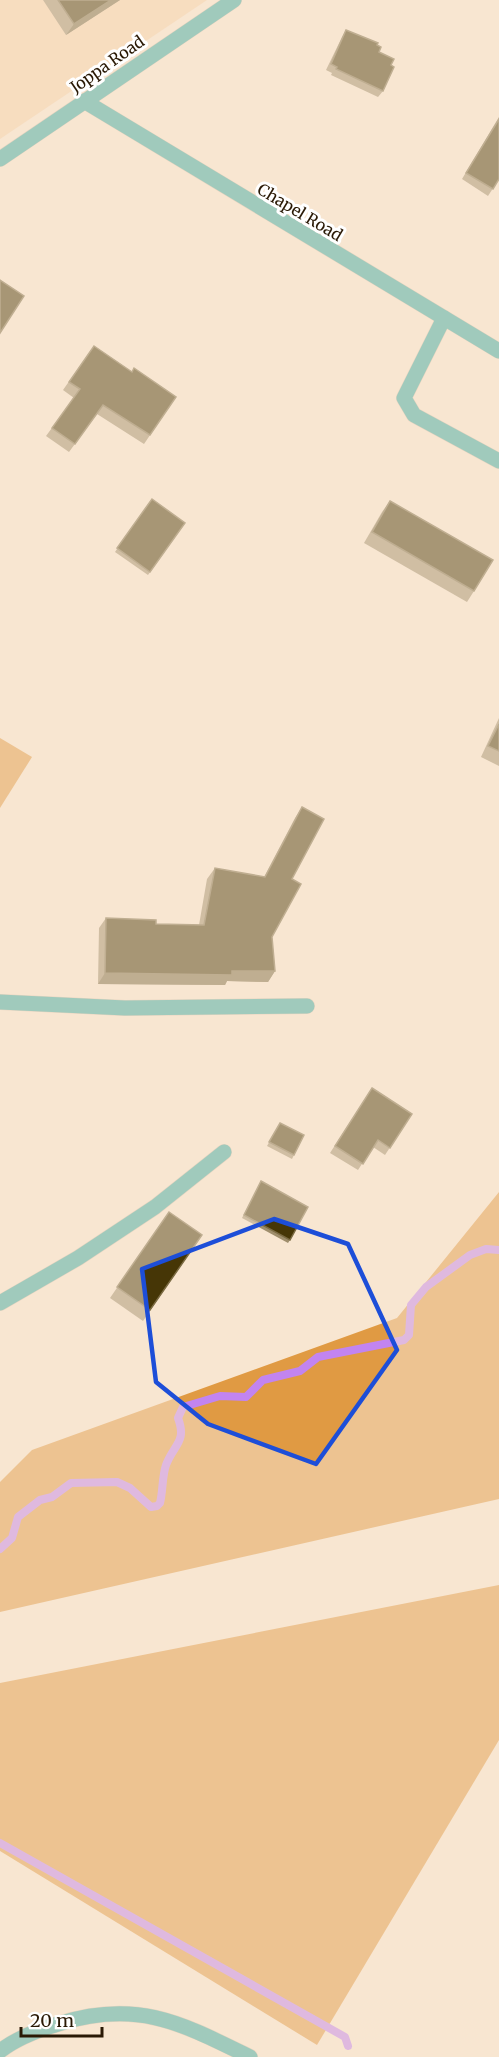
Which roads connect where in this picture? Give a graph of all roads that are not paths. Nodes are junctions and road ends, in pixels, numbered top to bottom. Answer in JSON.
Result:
{"nodes":[{"id":1,"x":234,"y":0,"type":"edge"},
{"id":2,"x":84,"y":101,"type":"junction"},
{"id":3,"x":0,"y":159,"type":"edge"},
{"id":4,"x":444,"y":318,"type":"junction"},
{"id":5,"x":499,"y":351,"type":"edge"},
{"id":6,"x":499,"y":460,"type":"edge"},
{"id":7,"x":0,"y":1002,"type":"edge"},
{"id":8,"x":307,"y":1006,"type":"dead end"},
{"id":9,"x":224,"y":1152,"type":"dead end"},
{"id":10,"x":0,"y":1303,"type":"edge"},
{"id":11,"x":0,"y":2051,"type":"edge"},
{"id":12,"x":250,"y":2057,"type":"edge"}],
"edges":[{"from":1,"to":2,"type":"street","name":"Joppa Road"},
{"from":2,"to":3,"type":"street","name":"Joppa Road"},
{"from":2,"to":4,"type":"street","name":"Chapel Road"},
{"from":4,"to":5,"type":"street","name":"Chapel Road"},
{"from":4,"to":6,"type":"street"},
{"from":7,"to":8,"type":"street"},
{"from":9,"to":10,"type":"street"},
{"from":11,"to":12,"type":"street"}]}
